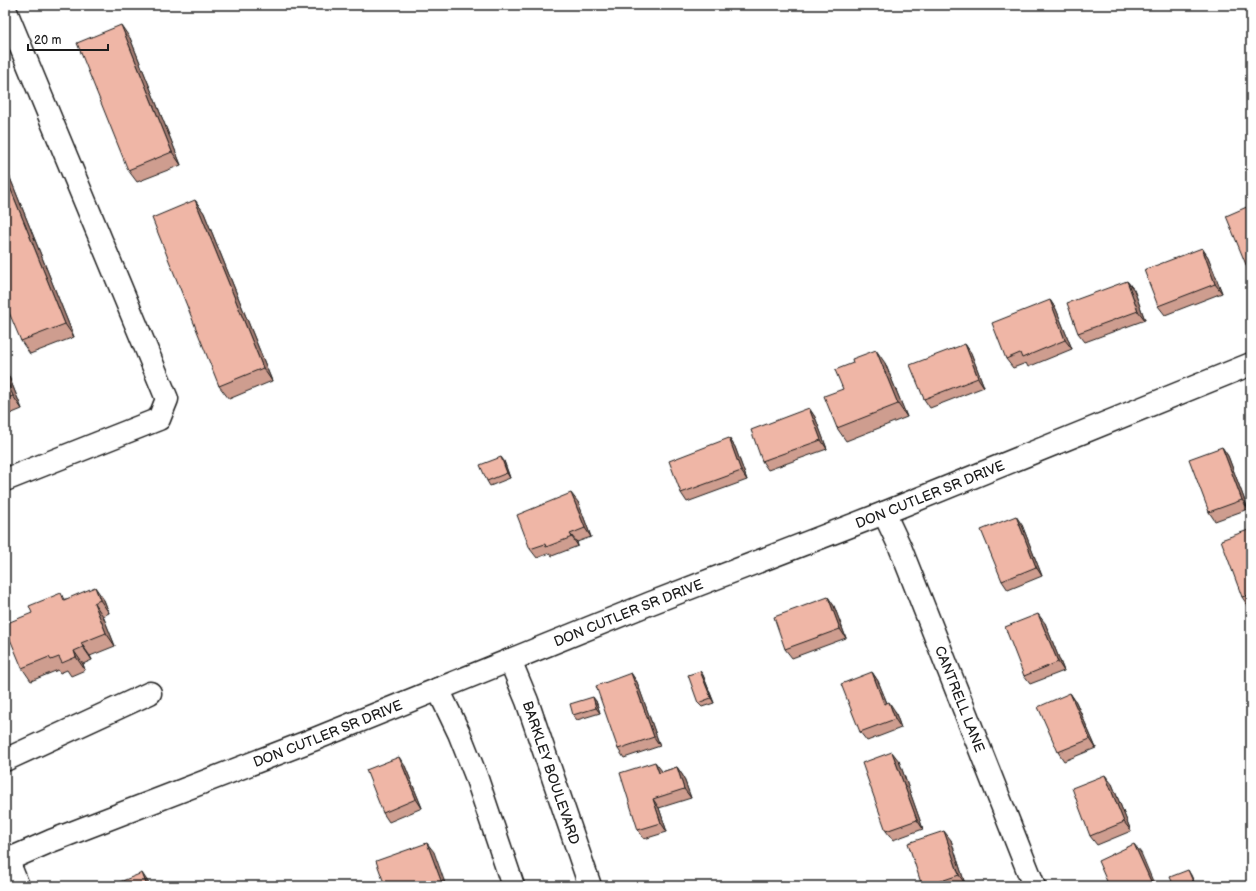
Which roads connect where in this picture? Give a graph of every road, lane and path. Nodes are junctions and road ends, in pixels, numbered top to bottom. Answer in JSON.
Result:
{"nodes":[{"id":1,"x":5,"y":9,"type":"edge"},
{"id":2,"x":1251,"y":364,"type":"edge"},
{"id":3,"x":5,"y":480,"type":"edge"},
{"id":4,"x":884,"y":513,"type":"junction"},
{"id":5,"x":510,"y":660,"type":"junction"},
{"id":6,"x":438,"y":689,"type":"junction"},
{"id":7,"x":150,"y":693,"type":"dead end"},
{"id":8,"x":5,"y":760,"type":"edge"},
{"id":9,"x":6,"y":858,"type":"edge"},
{"id":10,"x":18,"y":886,"type":"edge"},
{"id":11,"x":513,"y":886,"type":"edge"},
{"id":12,"x":590,"y":886,"type":"edge"},
{"id":13,"x":1034,"y":886,"type":"edge"}],
"edges":[{"from":1,"to":3,"type":"street"},
{"from":2,"to":4,"type":"street","name":"DON CUTLER SR DRIVE"},
{"from":4,"to":5,"type":"street","name":"DON CUTLER SR DRIVE"},
{"from":4,"to":13,"type":"street","name":"CANTRELL LANE"},
{"from":5,"to":6,"type":"street","name":"DON CUTLER SR DRIVE"},
{"from":5,"to":12,"type":"street","name":"BARKLEY BOULEVARD"},
{"from":6,"to":9,"type":"street","name":"DON CUTLER SR DRIVE"},
{"from":6,"to":11,"type":"street"},
{"from":7,"to":8,"type":"street"},
{"from":9,"to":10,"type":"street"}]}
